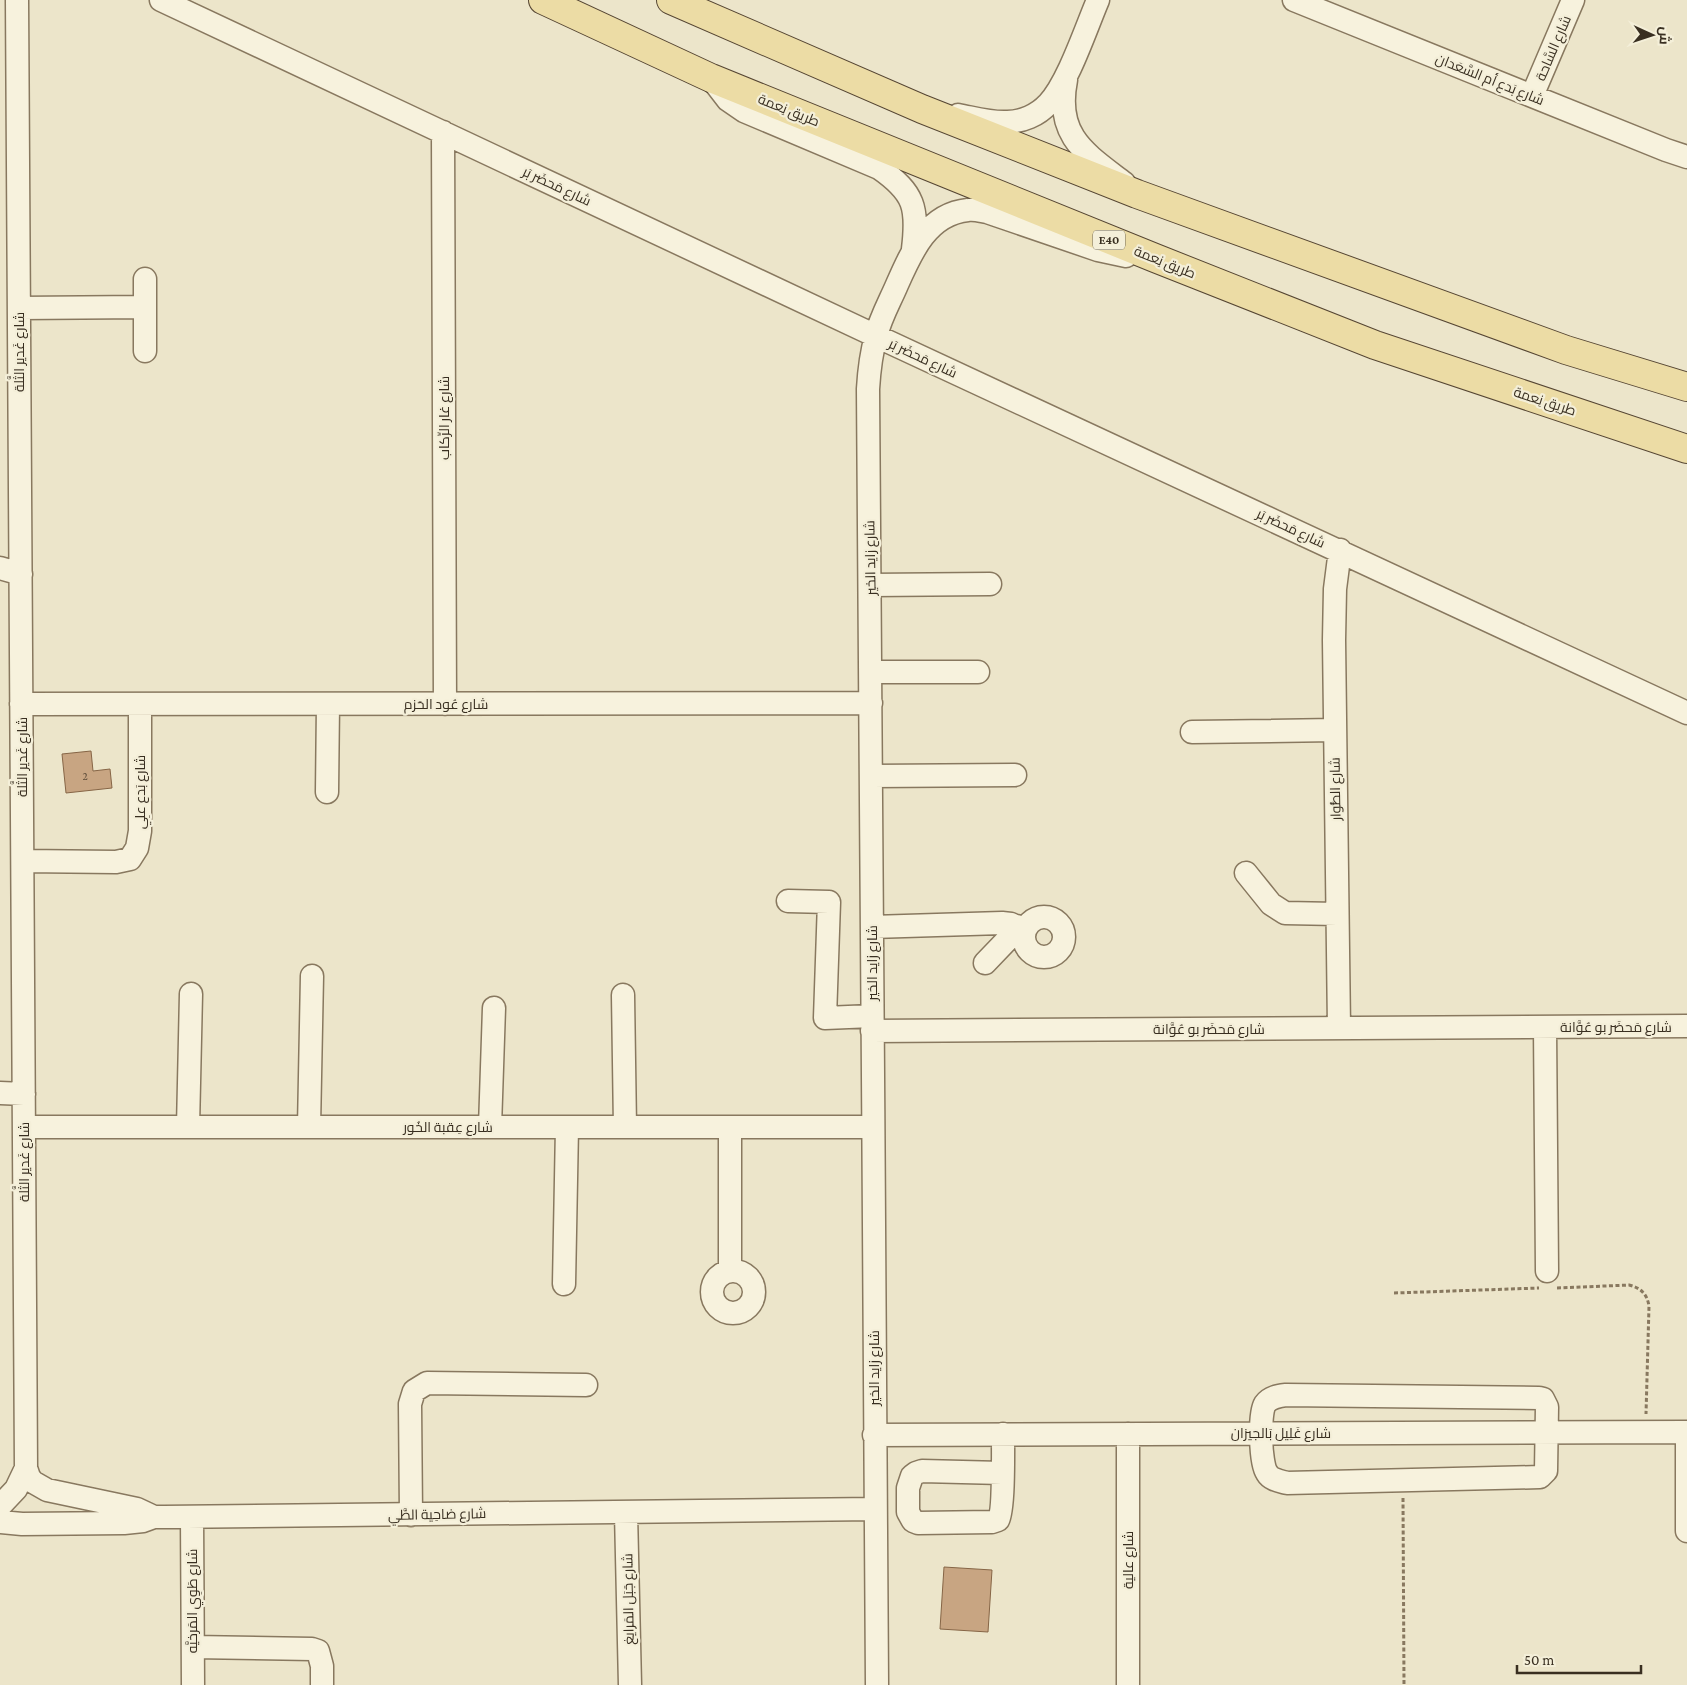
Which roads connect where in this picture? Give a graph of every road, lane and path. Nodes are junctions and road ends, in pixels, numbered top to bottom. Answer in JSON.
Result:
{"nodes":[{"id":1,"x":17,"y":0,"type":"edge"},
{"id":2,"x":161,"y":0,"type":"edge"},
{"id":3,"x":543,"y":0,"type":"edge"},
{"id":4,"x":671,"y":0,"type":"edge"},
{"id":5,"x":1098,"y":0,"type":"edge"},
{"id":6,"x":1294,"y":0,"type":"edge"},
{"id":7,"x":1573,"y":0,"type":"edge"},
{"id":8,"x":1069,"y":70,"type":"junction"},
{"id":9,"x":711,"y":78,"type":"junction"},
{"id":10,"x":1532,"y":96,"type":"junction"},
{"id":11,"x":922,"y":110,"type":"junction"},
{"id":12,"x":443,"y":132,"type":"junction"},
{"id":13,"x":1687,"y":157,"type":"edge"},
{"id":14,"x":1137,"y":194,"type":"junction"},
{"id":15,"x":912,"y":250,"type":"junction"},
{"id":16,"x":1155,"y":258,"type":"junction"},
{"id":17,"x":145,"y":280,"type":"dead end"},
{"id":18,"x":145,"y":307,"type":"junction"},
{"id":19,"x":19,"y":308,"type":"junction"},
{"id":20,"x":876,"y":336,"type":"junction"},
{"id":21,"x":145,"y":352,"type":"dead end"},
{"id":22,"x":1687,"y":387,"type":"edge"},
{"id":23,"x":10,"y":447,"type":"edge"},
{"id":24,"x":1687,"y":449,"type":"edge"},
{"id":25,"x":1340,"y":550,"type":"junction"},
{"id":26,"x":10,"y":571,"type":"edge"},
{"id":27,"x":990,"y":584,"type":"dead end"},
{"id":28,"x":870,"y":585,"type":"junction"},
{"id":29,"x":871,"y":672,"type":"junction"},
{"id":30,"x":978,"y":672,"type":"dead end"},
{"id":31,"x":872,"y":703,"type":"junction"},
{"id":32,"x":22,"y":704,"type":"junction"},
{"id":33,"x":140,"y":704,"type":"junction"},
{"id":34,"x":328,"y":704,"type":"junction"},
{"id":35,"x":444,"y":704,"type":"junction"},
{"id":36,"x":1687,"y":713,"type":"edge"},
{"id":37,"x":1335,"y":730,"type":"junction"},
{"id":38,"x":1192,"y":732,"type":"dead end"},
{"id":39,"x":1015,"y":774,"type":"dead end"},
{"id":40,"x":872,"y":776,"type":"junction"},
{"id":41,"x":327,"y":792,"type":"dead end"},
{"id":42,"x":22,"y":861,"type":"junction"},
{"id":43,"x":1246,"y":873,"type":"dead end"},
{"id":44,"x":788,"y":901,"type":"dead end"},
{"id":45,"x":1337,"y":914,"type":"junction"},
{"id":46,"x":872,"y":927,"type":"junction"},
{"id":47,"x":985,"y":963,"type":"dead end"},
{"id":48,"x":312,"y":976,"type":"dead end"},
{"id":49,"x":191,"y":994,"type":"dead end"},
{"id":50,"x":623,"y":995,"type":"dead end"},
{"id":51,"x":494,"y":1008,"type":"dead end"},
{"id":52,"x":872,"y":1023,"type":"junction"},
{"id":53,"x":1687,"y":1026,"type":"edge"},
{"id":54,"x":1545,"y":1027,"type":"junction"},
{"id":55,"x":1339,"y":1028,"type":"junction"},
{"id":56,"x":0,"y":1093,"type":"edge"},
{"id":57,"x":24,"y":1094,"type":"junction"},
{"id":58,"x":24,"y":1127,"type":"junction"},
{"id":59,"x":188,"y":1127,"type":"junction"},
{"id":60,"x":309,"y":1127,"type":"junction"},
{"id":61,"x":490,"y":1127,"type":"junction"},
{"id":62,"x":567,"y":1127,"type":"junction"},
{"id":63,"x":625,"y":1127,"type":"junction"},
{"id":64,"x":730,"y":1127,"type":"junction"},
{"id":65,"x":872,"y":1127,"type":"junction"},
{"id":66,"x":730,"y":1270,"type":"dead end"},
{"id":67,"x":1550,"y":1282,"type":"junction"},
{"id":68,"x":564,"y":1284,"type":"dead end"},
{"id":69,"x":1394,"y":1293,"type":"dead end"},
{"id":70,"x":586,"y":1385,"type":"dead end"},
{"id":71,"x":1547,"y":1432,"type":"junction"},
{"id":72,"x":1646,"y":1432,"type":"junction"},
{"id":73,"x":1687,"y":1432,"type":"edge"},
{"id":74,"x":1003,"y":1434,"type":"junction"},
{"id":75,"x":1128,"y":1434,"type":"junction"},
{"id":76,"x":1262,"y":1434,"type":"junction"},
{"id":77,"x":874,"y":1435,"type":"junction"},
{"id":78,"x":26,"y":1468,"type":"junction"},
{"id":79,"x":1002,"y":1473,"type":"dead end"},
{"id":80,"x":1403,"y":1480,"type":"junction"},
{"id":81,"x":0,"y":1506,"type":"edge"},
{"id":82,"x":875,"y":1509,"type":"junction"},
{"id":83,"x":626,"y":1513,"type":"junction"},
{"id":84,"x":410,"y":1515,"type":"junction"},
{"id":85,"x":192,"y":1516,"type":"junction"},
{"id":86,"x":154,"y":1517,"type":"junction"},
{"id":87,"x":0,"y":1522,"type":"edge"},
{"id":88,"x":1687,"y":1531,"type":"edge"},
{"id":89,"x":193,"y":1647,"type":"junction"},
{"id":90,"x":193,"y":1685,"type":"edge"},
{"id":91,"x":322,"y":1685,"type":"edge"},
{"id":92,"x":630,"y":1685,"type":"edge"},
{"id":93,"x":876,"y":1685,"type":"edge"},
{"id":94,"x":1128,"y":1685,"type":"edge"},
{"id":95,"x":1404,"y":1685,"type":"edge"}],
"edges":[{"from":1,"to":19,"type":"street","name":"شارع غَدير الثَّلة"},
{"from":2,"to":12,"type":"street","name":"شارع مَحضَر بَر"},
{"from":3,"to":9,"type":"main road","name":"طريق نِعمة","number":"E40"},
{"from":4,"to":11,"type":"main road"},
{"from":5,"to":8,"type":"street"},
{"from":6,"to":10,"type":"street","name":"شارع بَدع أم السَّعَدان"},
{"from":7,"to":10,"type":"street","name":"شارع السَّاحة"},
{"from":8,"to":11,"type":"street"},
{"from":8,"to":14,"type":"street"},
{"from":9,"to":15,"type":"street"},
{"from":9,"to":16,"type":"main road","name":"طريق نِعمة","number":"E40"},
{"from":10,"to":13,"type":"street","name":"شارع بَدع أم السَّعَدان"},
{"from":11,"to":14,"type":"main road"},
{"from":12,"to":20,"type":"street","name":"شارع مَحضَر بَر"},
{"from":12,"to":35,"type":"street","name":"شارع غار الرِّكاب"},
{"from":14,"to":22,"type":"main road"},
{"from":15,"to":16,"type":"street"},
{"from":15,"to":20,"type":"street","name":"شارع زايد الخير"},
{"from":16,"to":24,"type":"main road","name":"طريق نِعمة","number":"E40"},
{"from":17,"to":18,"type":"street"},
{"from":18,"to":19,"type":"street"},
{"from":18,"to":21,"type":"street"},
{"from":19,"to":23,"type":"street","name":"شارع غَدير الثَّلة"},
{"from":20,"to":25,"type":"street","name":"شارع مَحضَر بَر"},
{"from":20,"to":28,"type":"street","name":"شارع زايد الخير"},
{"from":23,"to":26,"type":"street","name":"شارع غَدير الثَّلة"},
{"from":25,"to":36,"type":"street","name":"شارع مَحضَر بَر"},
{"from":25,"to":37,"type":"street","name":"شارع الطُّوار"},
{"from":26,"to":32,"type":"street","name":"شارع غَدير الثَّلة"},
{"from":27,"to":28,"type":"street"},
{"from":28,"to":29,"type":"street","name":"شارع زايد الخير"},
{"from":29,"to":30,"type":"street"},
{"from":29,"to":31,"type":"street","name":"شارع زايد الخير"},
{"from":31,"to":35,"type":"street","name":"شارع عُود الحَزم"},
{"from":31,"to":40,"type":"street","name":"شارع زايد الخير"},
{"from":32,"to":33,"type":"street","name":"شارع عُود الحَزم"},
{"from":32,"to":42,"type":"street","name":"شارع غَدير الثَّلة"},
{"from":33,"to":34,"type":"street","name":"شارع عُود الحَزم"},
{"from":33,"to":42,"type":"street","name":"شارع بَدع علِي"},
{"from":34,"to":35,"type":"street","name":"شارع عُود الحَزم"},
{"from":34,"to":41,"type":"street"},
{"from":37,"to":38,"type":"street"},
{"from":37,"to":45,"type":"street","name":"شارع الطُّوار"},
{"from":39,"to":40,"type":"street"},
{"from":40,"to":46,"type":"street","name":"شارع زايد الخير"},
{"from":42,"to":57,"type":"street","name":"شارع غَدير الثَّلة"},
{"from":43,"to":45,"type":"street"},
{"from":44,"to":52,"type":"street","name":"شارع مَحضَر بو عُوَّانة"},
{"from":45,"to":55,"type":"street","name":"شارع الطُّوار"},
{"from":46,"to":47,"type":"street"},
{"from":46,"to":52,"type":"street","name":"شارع زايد الخير"},
{"from":48,"to":60,"type":"street"},
{"from":49,"to":59,"type":"street"},
{"from":50,"to":63,"type":"street"},
{"from":51,"to":61,"type":"street"},
{"from":52,"to":55,"type":"street","name":"شارع مَحضَر بو عُوَّانة"},
{"from":52,"to":65,"type":"street","name":"شارع زايد الخير"},
{"from":53,"to":54,"type":"street","name":"شارع مَحضَر بو عُوَّانة"},
{"from":54,"to":55,"type":"street","name":"شارع مَحضَر بو عُوَّانة"},
{"from":54,"to":67,"type":"street","name":"شارع مَحضَر بو عُوَّانة"},
{"from":56,"to":57,"type":"street"},
{"from":57,"to":58,"type":"street","name":"شارع غَدير الثَّلة"},
{"from":58,"to":59,"type":"street","name":"شارع عِقبة الخُور"},
{"from":58,"to":78,"type":"street","name":"شارع غَدير الثَّلة"},
{"from":59,"to":60,"type":"street","name":"شارع عِقبة الخُور"},
{"from":60,"to":61,"type":"street","name":"شارع عِقبة الخُور"},
{"from":61,"to":62,"type":"street","name":"شارع عِقبة الخُور"},
{"from":62,"to":63,"type":"street","name":"شارع عِقبة الخُور"},
{"from":62,"to":68,"type":"street"},
{"from":63,"to":64,"type":"street","name":"شارع عِقبة الخُور"},
{"from":64,"to":65,"type":"street","name":"شارع عِقبة الخُور"},
{"from":64,"to":66,"type":"street"},
{"from":65,"to":77,"type":"street","name":"شارع زايد الخير"},
{"from":67,"to":69,"type":"path"},
{"from":67,"to":72,"type":"path"},
{"from":70,"to":84,"type":"street"},
{"from":71,"to":72,"type":"street","name":"شارع غَلِيل بَالجيزان"},
{"from":71,"to":76,"type":"street","name":"شارع غَلِيل بَالجيزان"},
{"from":71,"to":76,"type":"street"},
{"from":71,"to":80,"type":"street"},
{"from":72,"to":73,"type":"street","name":"شارع غَلِيل بَالجيزان"},
{"from":73,"to":88,"type":"street"},
{"from":74,"to":75,"type":"street","name":"شارع غَلِيل بَالجيزان"},
{"from":74,"to":77,"type":"street","name":"شارع غَلِيل بَالجيزان"},
{"from":74,"to":79,"type":"street"},
{"from":75,"to":76,"type":"street","name":"شارع غَلِيل بَالجيزان"},
{"from":75,"to":94,"type":"street","name":"شارع عالية"},
{"from":76,"to":80,"type":"street"},
{"from":77,"to":82,"type":"street","name":"شارع زايد الخير"},
{"from":78,"to":81,"type":"street","name":"شارع غَدير الثَّلة"},
{"from":78,"to":86,"type":"street"},
{"from":80,"to":95,"type":"path"},
{"from":82,"to":83,"type":"street","name":"شارع ضاحِية الطَّي"},
{"from":82,"to":93,"type":"street","name":"شارع زايد الخير"},
{"from":83,"to":84,"type":"street","name":"شارع ضاحِية الطَّي"},
{"from":83,"to":92,"type":"street","name":"شارع جَبَل المَرايغ"},
{"from":84,"to":85,"type":"street","name":"شارع ضاحِية الطَّي"},
{"from":85,"to":86,"type":"street","name":"شارع ضاحِية الطَّي"},
{"from":85,"to":89,"type":"street","name":"شارع طَوِي المَرخيَّه"},
{"from":86,"to":87,"type":"street","name":"شارع ضاحِية الطَّي"},
{"from":89,"to":90,"type":"street","name":"شارع طَوِي المَرخيَّه"},
{"from":89,"to":91,"type":"street"}]}
